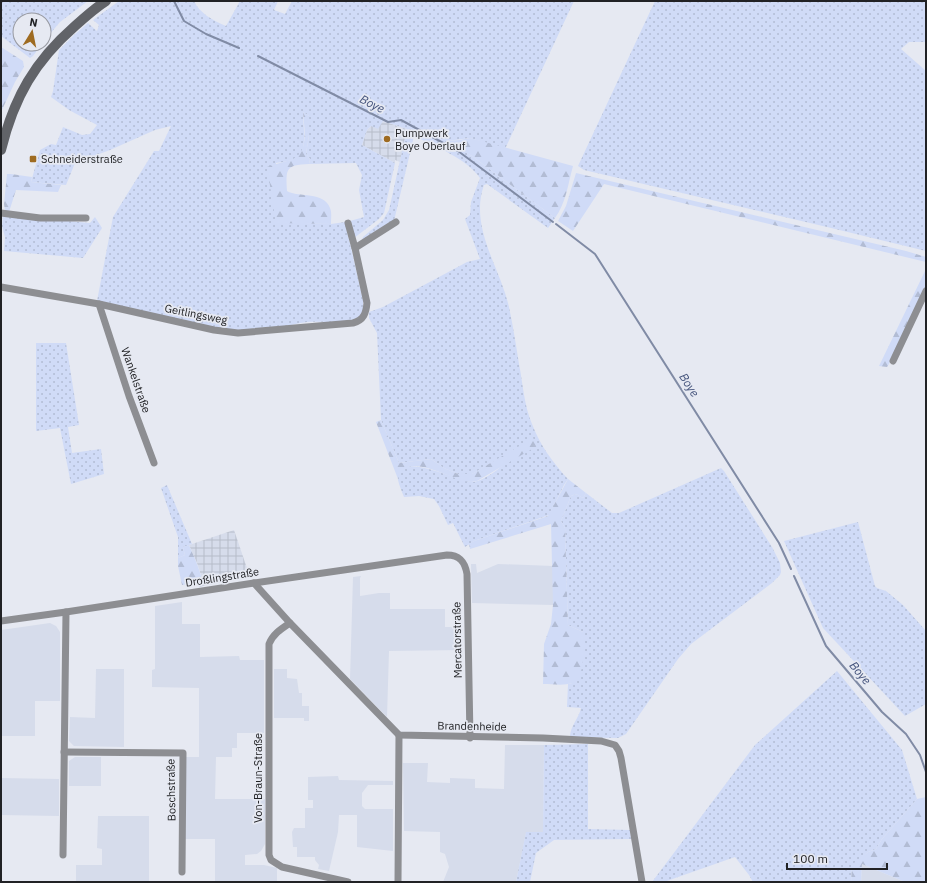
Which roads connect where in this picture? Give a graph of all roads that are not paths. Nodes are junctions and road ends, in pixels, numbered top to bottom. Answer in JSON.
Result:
{"nodes":[{"id":1,"x":106,"y":1,"type":"edge"},
{"id":2,"x":1,"y":150,"type":"edge"},
{"id":3,"x":1,"y":213,"type":"edge"},
{"id":4,"x":86,"y":218,"type":"dead end"},
{"id":5,"x":396,"y":222,"type":"dead end"},
{"id":6,"x":348,"y":223,"type":"dead end"},
{"id":7,"x":355,"y":248,"type":"junction"},
{"id":8,"x":1,"y":287,"type":"edge"},
{"id":9,"x":926,"y":291,"type":"edge"},
{"id":10,"x":99,"y":304,"type":"junction"},
{"id":11,"x":893,"y":361,"type":"dead end"},
{"id":12,"x":154,"y":463,"type":"dead end"},
{"id":13,"x":447,"y":555,"type":"joint"},
{"id":14,"x":254,"y":583,"type":"junction"},
{"id":15,"x":66,"y":612,"type":"junction"},
{"id":16,"x":1,"y":621,"type":"edge"},
{"id":17,"x":290,"y":623,"type":"junction"},
{"id":18,"x":399,"y":736,"type":"junction"},
{"id":19,"x":470,"y":738,"type":"junction"},
{"id":20,"x":64,"y":752,"type":"junction"},
{"id":21,"x":63,"y":855,"type":"dead end"},
{"id":22,"x":182,"y":872,"type":"dead end"},
{"id":23,"x":348,"y":882,"type":"edge"},
{"id":24,"x":398,"y":882,"type":"edge"},
{"id":25,"x":642,"y":882,"type":"edge"}],
"edges":[{"from":1,"to":2,"type":"main road"},
{"from":3,"to":4,"type":"street"},
{"from":5,"to":7,"type":"street"},
{"from":6,"to":7,"type":"street","name":"Geitlingsweg"},
{"from":7,"to":10,"type":"street","name":"Geitlingsweg"},
{"from":8,"to":10,"type":"street","name":"Geitlingsweg"},
{"from":9,"to":11,"type":"street"},
{"from":10,"to":12,"type":"street","name":"Wankelstraße"},
{"from":13,"to":14,"type":"street","name":"Droßlingstraße"},
{"from":13,"to":19,"type":"street","name":"Mercatorstraße"},
{"from":14,"to":15,"type":"street","name":"Droßlingstraße"},
{"from":14,"to":17,"type":"street"},
{"from":15,"to":16,"type":"street","name":"Droßlingstraße"},
{"from":15,"to":20,"type":"street"},
{"from":17,"to":18,"type":"street"},
{"from":17,"to":23,"type":"street","name":"Von-Braun-Straße"},
{"from":18,"to":19,"type":"street","name":"Brandenheide"},
{"from":18,"to":24,"type":"street"},
{"from":19,"to":25,"type":"street","name":"Brandenheide"},
{"from":20,"to":21,"type":"street"},
{"from":20,"to":22,"type":"street","name":"Boschstraße"}]}
